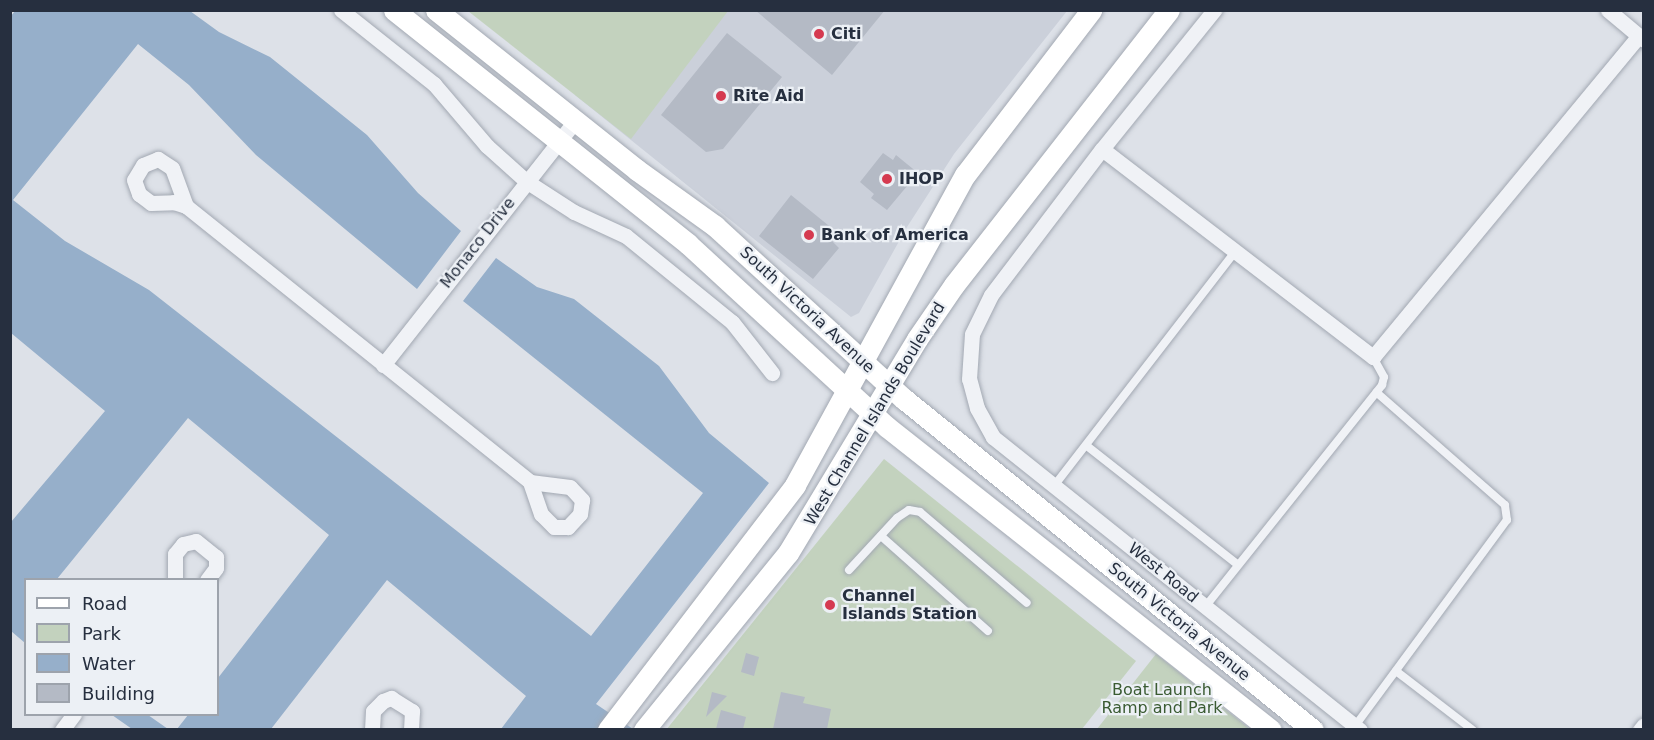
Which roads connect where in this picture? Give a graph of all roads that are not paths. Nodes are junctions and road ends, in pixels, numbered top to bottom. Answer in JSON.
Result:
{"nodes":[{"id":1,"x":341,"y":10,"type":"edge"},
{"id":2,"x":394,"y":10,"type":"edge"},
{"id":3,"x":436,"y":10,"type":"edge"},
{"id":4,"x":1091,"y":10,"type":"edge"},
{"id":5,"x":1169,"y":10,"type":"edge"},
{"id":6,"x":1214,"y":10,"type":"edge"},
{"id":7,"x":1608,"y":10,"type":"edge"},
{"id":8,"x":1642,"y":35,"type":"edge"},
{"id":9,"x":575,"y":121,"type":"junction"},
{"id":10,"x":558,"y":141,"type":"junction"},
{"id":11,"x":1102,"y":149,"type":"junction"},
{"id":12,"x":526,"y":181,"type":"junction"},
{"id":13,"x":186,"y":206,"type":"dead end"},
{"id":14,"x":1235,"y":252,"type":"junction"},
{"id":15,"x":1373,"y":357,"type":"junction"},
{"id":16,"x":862,"y":361,"type":"junction"},
{"id":17,"x":383,"y":365,"type":"junction"},
{"id":18,"x":772,"y":373,"type":"dead end"},
{"id":19,"x":888,"y":386,"type":"junction"},
{"id":20,"x":846,"y":389,"type":"junction"},
{"id":21,"x":1376,"y":392,"type":"junction"},
{"id":22,"x":873,"y":414,"type":"junction"},
{"id":23,"x":1087,"y":446,"type":"junction"},
{"id":24,"x":530,"y":482,"type":"dead end"},
{"id":25,"x":1054,"y":486,"type":"junction"},
{"id":26,"x":881,"y":536,"type":"junction"},
{"id":27,"x":1238,"y":565,"type":"junction"},
{"id":28,"x":849,"y":570,"type":"dead end"},
{"id":29,"x":175,"y":578,"type":"edge"},
{"id":30,"x":208,"y":578,"type":"edge"},
{"id":31,"x":1027,"y":603,"type":"dead end"},
{"id":32,"x":1205,"y":607,"type":"junction"},
{"id":33,"x":988,"y":631,"type":"dead end"},
{"id":34,"x":1396,"y":671,"type":"junction"},
{"id":35,"x":72,"y":716,"type":"edge"},
{"id":36,"x":1644,"y":725,"type":"edge"},
{"id":37,"x":1357,"y":728,"type":"edge"},
{"id":38,"x":62,"y":729,"type":"edge"},
{"id":39,"x":372,"y":729,"type":"edge"},
{"id":40,"x":411,"y":729,"type":"edge"},
{"id":41,"x":608,"y":729,"type":"edge"},
{"id":42,"x":644,"y":729,"type":"edge"},
{"id":43,"x":1271,"y":729,"type":"edge"},
{"id":44,"x":1313,"y":729,"type":"edge"},
{"id":45,"x":1473,"y":729,"type":"edge"},
{"id":46,"x":1640,"y":729,"type":"edge"}],
"edges":[{"from":1,"to":12,"type":"street"},
{"from":2,"to":10,"type":"main road","name":"South Victoria Avenue"},
{"from":3,"to":9,"type":"main road","name":"South Victoria Avenue"},
{"from":4,"to":16,"type":"main road","name":"West Channel Islands Boulevard"},
{"from":5,"to":19,"type":"main road","name":"West Channel Islands Boulevard"},
{"from":6,"to":11,"type":"street","name":"West Road"},
{"from":7,"to":8,"type":"street"},
{"from":8,"to":15,"type":"street"},
{"from":9,"to":10,"type":"street","name":"Monaco Drive"},
{"from":9,"to":16,"type":"main road","name":"South Victoria Avenue"},
{"from":10,"to":12,"type":"street","name":"Monaco Drive"},
{"from":10,"to":20,"type":"main road","name":"South Victoria Avenue"},
{"from":11,"to":14,"type":"street"},
{"from":11,"to":25,"type":"street","name":"West Road"},
{"from":12,"to":17,"type":"street","name":"Monaco Drive"},
{"from":12,"to":18,"type":"street"},
{"from":13,"to":17,"type":"street"},
{"from":14,"to":15,"type":"street"},
{"from":14,"to":23,"type":"lane"},
{"from":15,"to":21,"type":"lane"},
{"from":16,"to":19,"type":"main road","name":"South Victoria Avenue"},
{"from":16,"to":20,"type":"main road","name":"West Channel Islands Boulevard"},
{"from":17,"to":24,"type":"street"},
{"from":19,"to":22,"type":"main road","name":"West Channel Islands Boulevard"},
{"from":19,"to":44,"type":"main road","name":"South Victoria Avenue"},
{"from":20,"to":22,"type":"main road","name":"South Victoria Avenue"},
{"from":20,"to":41,"type":"main road","name":"West Channel Islands Boulevard"},
{"from":21,"to":27,"type":"lane"},
{"from":21,"to":34,"type":"lane"},
{"from":22,"to":42,"type":"main road","name":"West Channel Islands Boulevard"},
{"from":22,"to":43,"type":"main road","name":"South Victoria Avenue"},
{"from":23,"to":25,"type":"lane"},
{"from":23,"to":27,"type":"lane"},
{"from":25,"to":32,"type":"street","name":"West Road"},
{"from":26,"to":28,"type":"lane"},
{"from":26,"to":31,"type":"lane"},
{"from":26,"to":33,"type":"lane"},
{"from":27,"to":32,"type":"lane"},
{"from":29,"to":30,"type":"street"},
{"from":32,"to":37,"type":"street","name":"West Road"},
{"from":34,"to":37,"type":"lane"},
{"from":34,"to":45,"type":"lane"},
{"from":35,"to":38,"type":"street"},
{"from":36,"to":46,"type":"street"},
{"from":39,"to":40,"type":"street"}]}
